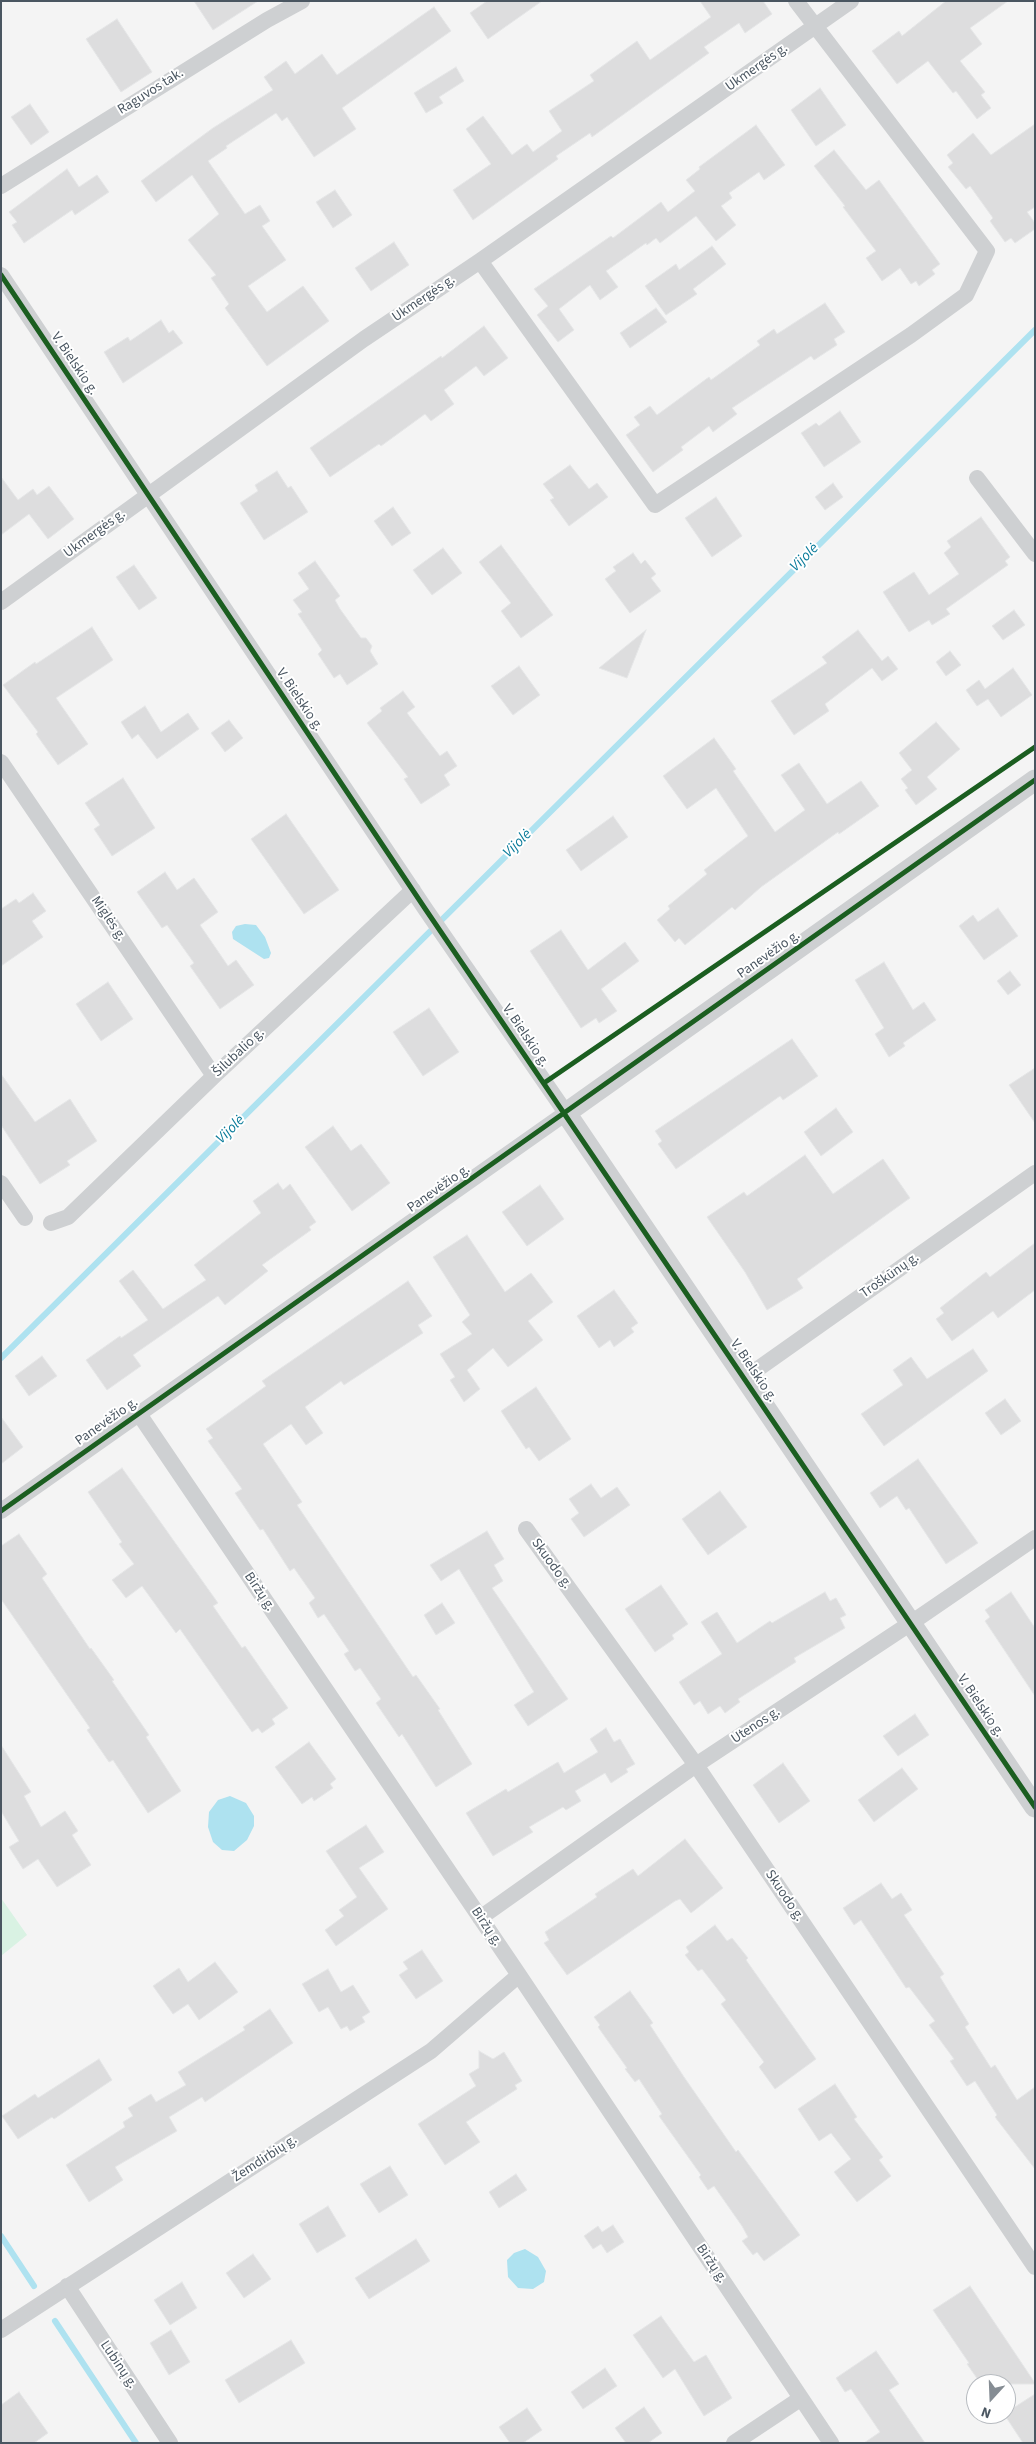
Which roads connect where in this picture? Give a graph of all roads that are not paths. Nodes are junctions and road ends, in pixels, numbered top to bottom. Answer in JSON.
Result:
{"nodes":[{"id":1,"x":302,"y":1,"type":"edge"},
{"id":2,"x":796,"y":1,"type":"edge"},
{"id":3,"x":851,"y":1,"type":"edge"},
{"id":4,"x":814,"y":28,"type":"junction"},
{"id":5,"x":1,"y":186,"type":"edge"},
{"id":6,"x":480,"y":261,"type":"junction"},
{"id":7,"x":1,"y":276,"type":"edge"},
{"id":8,"x":977,"y":478,"type":"dead end"},
{"id":9,"x":149,"y":496,"type":"junction"},
{"id":10,"x":1035,"y":554,"type":"edge"},
{"id":11,"x":1,"y":602,"type":"edge"},
{"id":12,"x":1,"y":762,"type":"edge"},
{"id":13,"x":1035,"y":780,"type":"edge"},
{"id":14,"x":413,"y":890,"type":"junction"},
{"id":15,"x":214,"y":1076,"type":"junction"},
{"id":16,"x":566,"y":1114,"type":"junction"},
{"id":17,"x":1035,"y":1173,"type":"edge"},
{"id":18,"x":1,"y":1183,"type":"edge"},
{"id":19,"x":25,"y":1218,"type":"dead end"},
{"id":20,"x":51,"y":1223,"type":"dead end"},
{"id":21,"x":745,"y":1378,"type":"junction"},
{"id":22,"x":139,"y":1414,"type":"junction"},
{"id":23,"x":1,"y":1511,"type":"edge"},
{"id":24,"x":526,"y":1529,"type":"dead end"},
{"id":25,"x":1035,"y":1538,"type":"edge"},
{"id":26,"x":911,"y":1624,"type":"junction"},
{"id":27,"x":696,"y":1766,"type":"junction"},
{"id":28,"x":1035,"y":1807,"type":"edge"},
{"id":29,"x":480,"y":1918,"type":"junction"},
{"id":30,"x":519,"y":1975,"type":"junction"},
{"id":31,"x":1035,"y":2267,"type":"edge"},
{"id":32,"x":66,"y":2286,"type":"junction"},
{"id":33,"x":1,"y":2330,"type":"edge"},
{"id":34,"x":800,"y":2399,"type":"junction"},
{"id":35,"x":170,"y":2443,"type":"edge"},
{"id":36,"x":734,"y":2443,"type":"edge"},
{"id":37,"x":831,"y":2443,"type":"edge"}],
"edges":[{"from":1,"to":5,"type":"street","name":"Raguvos tak."},
{"from":2,"to":4,"type":"street"},
{"from":3,"to":4,"type":"street","name":"Ukmergės g."},
{"from":4,"to":6,"type":"street","name":"Ukmergės g."},
{"from":4,"to":6,"type":"street"},
{"from":6,"to":9,"type":"street","name":"Ukmergės g."},
{"from":7,"to":9,"type":"street","name":"V. Bielskio g."},
{"from":8,"to":10,"type":"street"},
{"from":9,"to":11,"type":"street","name":"Ukmergės g."},
{"from":9,"to":14,"type":"street","name":"V. Bielskio g."},
{"from":12,"to":15,"type":"street","name":"Miglės g."},
{"from":13,"to":16,"type":"street","name":"Panevėžio g."},
{"from":14,"to":15,"type":"street","name":"Šilubalio g."},
{"from":14,"to":16,"type":"street","name":"V. Bielskio g."},
{"from":15,"to":20,"type":"street","name":"Šilubalio g."},
{"from":16,"to":21,"type":"street","name":"V. Bielskio g."},
{"from":16,"to":22,"type":"street","name":"Panevėžio g."},
{"from":17,"to":21,"type":"street","name":"Troškūnų g."},
{"from":18,"to":19,"type":"street"},
{"from":21,"to":26,"type":"street","name":"V. Bielskio g."},
{"from":22,"to":23,"type":"street","name":"Panevėžio g."},
{"from":22,"to":29,"type":"street","name":"Biržų g."},
{"from":24,"to":27,"type":"street","name":"Skuodo g."},
{"from":25,"to":26,"type":"street","name":"Utenos g."},
{"from":26,"to":27,"type":"street","name":"Utenos g."},
{"from":26,"to":28,"type":"street","name":"V. Bielskio g."},
{"from":27,"to":29,"type":"street","name":"Utenos g."},
{"from":27,"to":31,"type":"street","name":"Skuodo g."},
{"from":29,"to":30,"type":"street","name":"Biržų g."},
{"from":30,"to":32,"type":"street","name":"Žemdirbių g."},
{"from":30,"to":34,"type":"street","name":"Biržų g."},
{"from":32,"to":33,"type":"street","name":"Žemdirbių g."},
{"from":32,"to":35,"type":"street","name":"Lubinų g."},
{"from":34,"to":36,"type":"street"},
{"from":34,"to":37,"type":"street","name":"Biržų g."}]}
